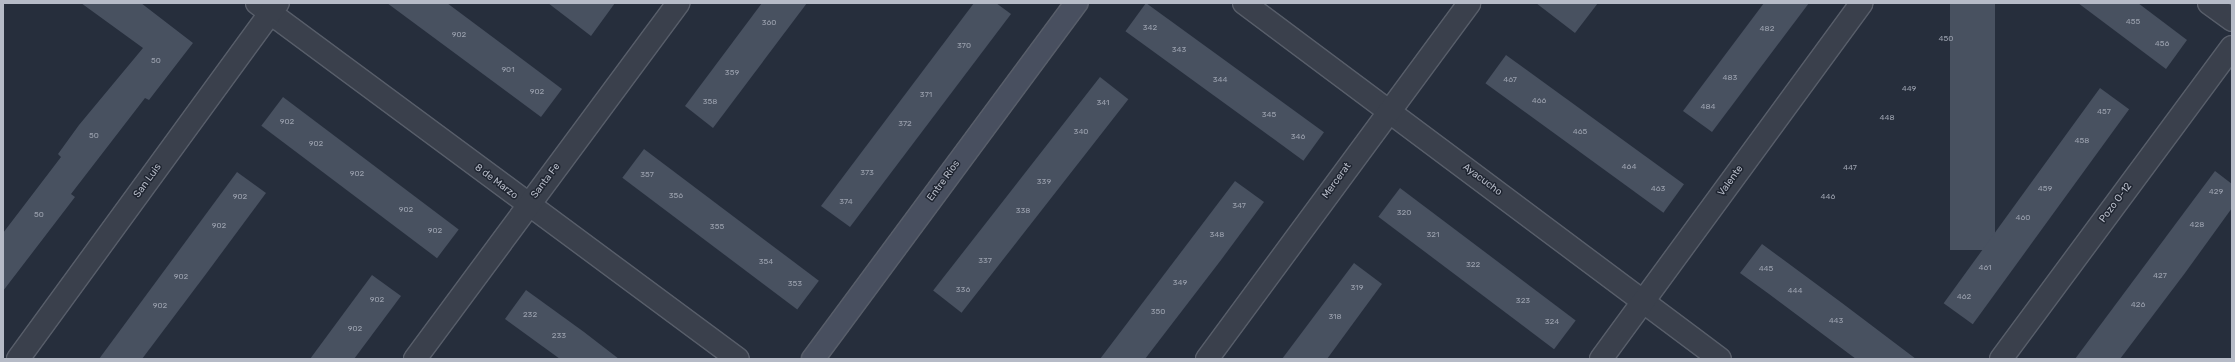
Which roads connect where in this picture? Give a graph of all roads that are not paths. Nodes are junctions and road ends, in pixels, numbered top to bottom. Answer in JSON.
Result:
{"nodes":[{"id":1,"x":678,"y":3,"type":"edge"},
{"id":2,"x":1076,"y":3,"type":"edge"},
{"id":3,"x":1244,"y":3,"type":"edge"},
{"id":4,"x":1469,"y":3,"type":"edge"},
{"id":5,"x":1862,"y":3,"type":"edge"},
{"id":6,"x":2209,"y":3,"type":"edge"},
{"id":7,"x":269,"y":6,"type":"edge"},
{"id":8,"x":2232,"y":20,"type":"edge"},
{"id":9,"x":2232,"y":46,"type":"edge"},
{"id":10,"x":1389,"y":110,"type":"junction"},
{"id":11,"x":528,"y":206,"type":"junction"},
{"id":12,"x":1643,"y":302,"type":"junction"},
{"id":13,"x":18,"y":359,"type":"edge"},
{"id":14,"x":415,"y":359,"type":"edge"},
{"id":15,"x":738,"y":359,"type":"edge"},
{"id":16,"x":813,"y":359,"type":"edge"},
{"id":17,"x":1207,"y":359,"type":"edge"},
{"id":18,"x":1601,"y":359,"type":"edge"},
{"id":19,"x":1720,"y":359,"type":"edge"},
{"id":20,"x":2001,"y":359,"type":"edge"}],
"edges":[{"from":1,"to":11,"type":"street","name":"Santa Fe"},
{"from":2,"to":16,"type":"street","name":"Entre Ríos"},
{"from":3,"to":10,"type":"street","name":"Ayacucho"},
{"from":4,"to":10,"type":"street","name":"Mercerat"},
{"from":5,"to":12,"type":"street","name":"Valente"},
{"from":6,"to":8,"type":"street"},
{"from":7,"to":11,"type":"street","name":"8 de Marzo"},
{"from":7,"to":13,"type":"street","name":"San Luis"},
{"from":9,"to":20,"type":"street","name":"Pozo O-12"},
{"from":10,"to":12,"type":"street","name":"Ayacucho"},
{"from":10,"to":17,"type":"street","name":"Mercerat"},
{"from":11,"to":14,"type":"street","name":"Santa Fe"},
{"from":11,"to":15,"type":"street","name":"8 de Marzo"},
{"from":12,"to":18,"type":"street","name":"Valente"},
{"from":12,"to":19,"type":"street","name":"Ayacucho"}]}
